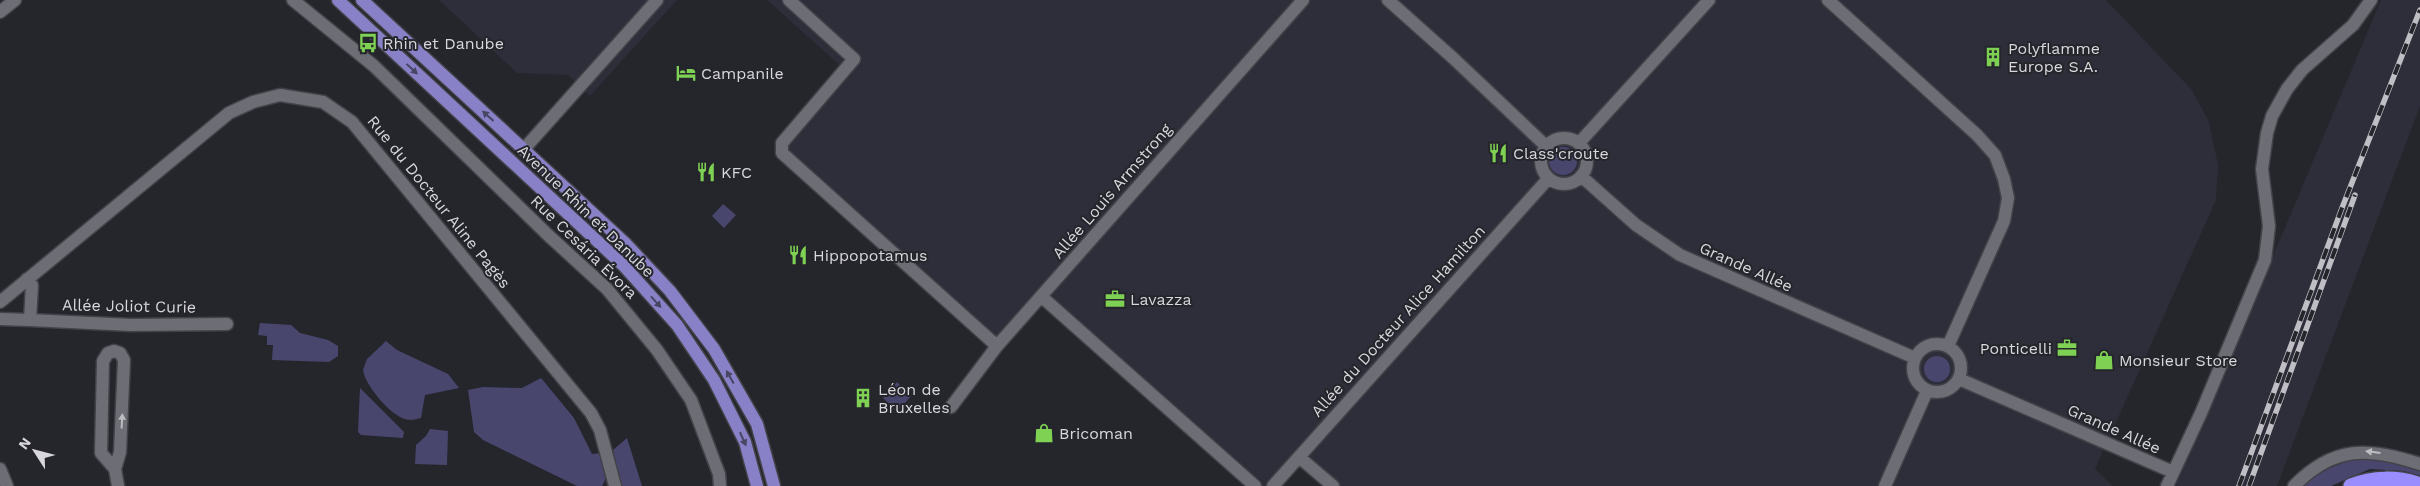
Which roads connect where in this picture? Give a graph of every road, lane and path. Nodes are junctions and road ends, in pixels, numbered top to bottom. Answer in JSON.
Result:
{"nodes":[{"id":1,"x":15,"y":0,"type":"edge"},
{"id":2,"x":293,"y":0,"type":"edge"},
{"id":3,"x":338,"y":0,"type":"edge"},
{"id":4,"x":362,"y":0,"type":"edge"},
{"id":5,"x":657,"y":0,"type":"edge"},
{"id":6,"x":789,"y":0,"type":"edge"},
{"id":7,"x":1303,"y":0,"type":"edge"},
{"id":8,"x":1388,"y":0,"type":"edge"},
{"id":9,"x":1709,"y":0,"type":"edge"},
{"id":10,"x":1828,"y":0,"type":"edge"},
{"id":11,"x":2371,"y":0,"type":"edge"},
{"id":12,"x":0,"y":12,"type":"edge"},
{"id":13,"x":1579,"y":143,"type":"junction"},
{"id":14,"x":1546,"y":146,"type":"junction"},
{"id":15,"x":524,"y":149,"type":"junction"},
{"id":16,"x":1581,"y":176,"type":"junction"},
{"id":17,"x":1548,"y":179,"type":"junction"},
{"id":18,"x":28,"y":279,"type":"junction"},
{"id":19,"x":1042,"y":297,"type":"junction"},
{"id":20,"x":0,"y":302,"type":"edge"},
{"id":21,"x":0,"y":319,"type":"edge"},
{"id":22,"x":30,"y":320,"type":"junction"},
{"id":23,"x":228,"y":324,"type":"dead end"},
{"id":24,"x":996,"y":346,"type":"junction"},
{"id":25,"x":1948,"y":346,"type":"junction"},
{"id":26,"x":1915,"y":358,"type":"junction"},
{"id":27,"x":1959,"y":379,"type":"junction"},
{"id":28,"x":1927,"y":391,"type":"junction"},
{"id":29,"x":951,"y":407,"type":"dead end"},
{"id":30,"x":1299,"y":457,"type":"junction"},
{"id":31,"x":2420,"y":464,"type":"edge"},
{"id":32,"x":115,"y":468,"type":"junction"},
{"id":33,"x":0,"y":469,"type":"edge"},
{"id":34,"x":2173,"y":472,"type":"junction"},
{"id":35,"x":2420,"y":485,"type":"edge"},
{"id":36,"x":7,"y":486,"type":"edge"},
{"id":37,"x":118,"y":486,"type":"edge"},
{"id":38,"x":615,"y":486,"type":"edge"},
{"id":39,"x":720,"y":486,"type":"edge"},
{"id":40,"x":757,"y":486,"type":"edge"},
{"id":41,"x":774,"y":486,"type":"edge"},
{"id":42,"x":1254,"y":486,"type":"edge"},
{"id":43,"x":1273,"y":486,"type":"edge"},
{"id":44,"x":1333,"y":486,"type":"edge"},
{"id":45,"x":1885,"y":486,"type":"edge"},
{"id":46,"x":2167,"y":486,"type":"edge"},
{"id":47,"x":2294,"y":486,"type":"edge"},
{"id":48,"x":2351,"y":486,"type":"edge"}],
"edges":[{"from":1,"to":12,"type":"street"},
{"from":2,"to":39,"type":"street","name":"Rue Cesária Évora"},
{"from":3,"to":40,"type":"main road","name":"Avenue Rhin et Danube","one_way":true},
{"from":15,"to":4,"type":"main road","name":"Avenue Rhin et Danube","one_way":true},
{"from":5,"to":15,"type":"street"},
{"from":6,"to":24,"type":"street"},
{"from":7,"to":19,"type":"street","name":"Allée Louis Armstrong"},
{"from":8,"to":14,"type":"street"},
{"from":9,"to":13,"type":"street"},
{"from":10,"to":25,"type":"street"},
{"from":11,"to":34,"type":"street"},
{"from":13,"to":14,"type":"street"},
{"from":13,"to":16,"type":"street"},
{"from":14,"to":17,"type":"street"},
{"from":41,"to":15,"type":"main road","name":"Avenue Rhin et Danube","one_way":true},
{"from":16,"to":17,"type":"street"},
{"from":16,"to":26,"type":"street","name":"Grande Allée"},
{"from":17,"to":30,"type":"street","name":"Allée du Docteur Alice Hamilton"},
{"from":18,"to":20,"type":"street","name":"Rue du Docteur Aline Pagès"},
{"from":18,"to":22,"type":"street"},
{"from":18,"to":38,"type":"street","name":"Rue du Docteur Aline Pagès"},
{"from":19,"to":24,"type":"street","name":"Allée Louis Armstrong"},
{"from":19,"to":42,"type":"street"},
{"from":21,"to":22,"type":"street","name":"Allée Joliot Curie"},
{"from":22,"to":23,"type":"street","name":"Allée Joliot Curie"},
{"from":24,"to":29,"type":"street","name":"Allée Louis Armstrong"},
{"from":25,"to":26,"type":"street"},
{"from":25,"to":27,"type":"street"},
{"from":26,"to":28,"type":"street"},
{"from":27,"to":28,"type":"street"},
{"from":27,"to":34,"type":"street","name":"Grande Allée"},
{"from":28,"to":45,"type":"street"},
{"from":30,"to":43,"type":"street","name":"Allée du Docteur Alice Hamilton"},
{"from":30,"to":44,"type":"street"},
{"from":31,"to":47,"type":"street","one_way":true},
{"from":32,"to":32,"type":"street","one_way":true},
{"from":32,"to":37,"type":"street"},
{"from":33,"to":36,"type":"street"},
{"from":34,"to":46,"type":"street"},
{"from":35,"to":48,"type":"highway"}]}
